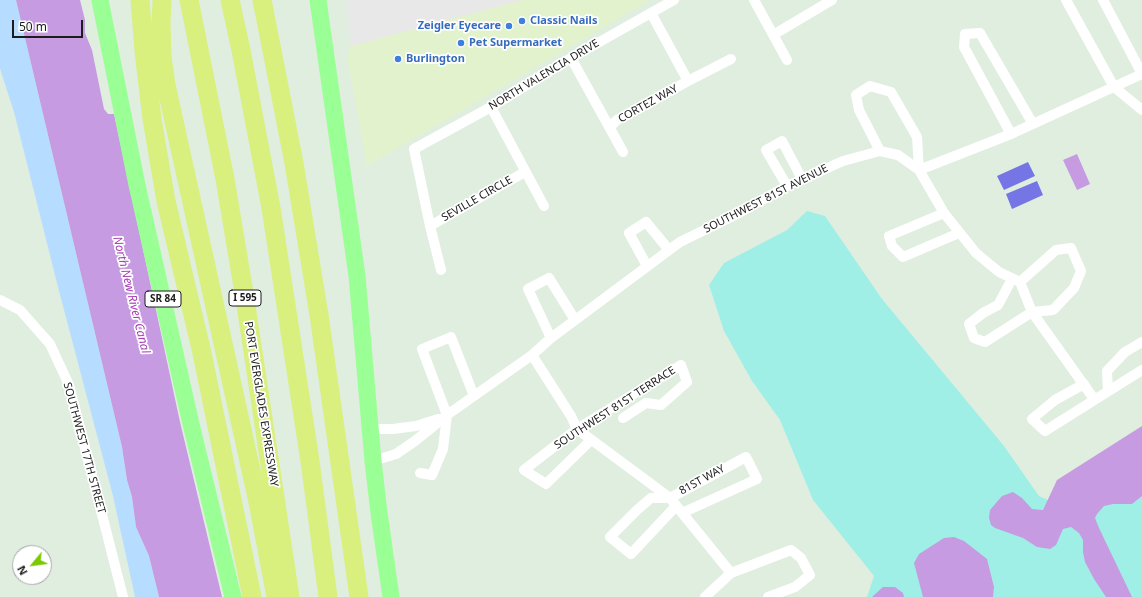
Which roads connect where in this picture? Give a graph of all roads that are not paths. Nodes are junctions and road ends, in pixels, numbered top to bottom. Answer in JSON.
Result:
{"nodes":[{"id":1,"x":100,"y":0,"type":"edge"},
{"id":2,"x":140,"y":0,"type":"edge"},
{"id":3,"x":162,"y":0,"type":"edge"},
{"id":4,"x":189,"y":0,"type":"edge"},
{"id":5,"x":230,"y":0,"type":"edge"},
{"id":6,"x":262,"y":0,"type":"edge"},
{"id":7,"x":318,"y":0,"type":"edge"},
{"id":8,"x":674,"y":0,"type":"edge"},
{"id":9,"x":754,"y":0,"type":"edge"},
{"id":10,"x":832,"y":0,"type":"edge"},
{"id":11,"x":1066,"y":0,"type":"edge"},
{"id":12,"x":1103,"y":0,"type":"edge"},
{"id":13,"x":651,"y":13,"type":"junction"},
{"id":14,"x":773,"y":35,"type":"junction"},
{"id":15,"x":571,"y":58,"type":"junction"},
{"id":16,"x":731,"y":59,"type":"dead end"},
{"id":17,"x":786,"y":60,"type":"dead end"},
{"id":18,"x":1142,"y":74,"type":"edge"},
{"id":19,"x":688,"y":81,"type":"junction"},
{"id":20,"x":1114,"y":87,"type":"junction"},
{"id":21,"x":491,"y":107,"type":"junction"},
{"id":22,"x":1142,"y":110,"type":"edge"},
{"id":23,"x":1033,"y":124,"type":"junction"},
{"id":24,"x":610,"y":127,"type":"junction"},
{"id":25,"x":1011,"y":134,"type":"junction"},
{"id":26,"x":414,"y":149,"type":"joint"},
{"id":27,"x":880,"y":151,"type":"junction"},
{"id":28,"x":623,"y":152,"type":"dead end"},
{"id":29,"x":919,"y":170,"type":"junction"},
{"id":30,"x":525,"y":172,"type":"junction"},
{"id":31,"x":802,"y":179,"type":"junction"},
{"id":32,"x":787,"y":186,"type":"junction"},
{"id":33,"x":544,"y":206,"type":"dead end"},
{"id":34,"x":944,"y":213,"type":"junction"},
{"id":35,"x":430,"y":226,"type":"junction"},
{"id":36,"x":959,"y":233,"type":"junction"},
{"id":37,"x":669,"y":250,"type":"junction"},
{"id":38,"x":646,"y":266,"type":"junction"},
{"id":39,"x":441,"y":270,"type":"dead end"},
{"id":40,"x":1016,"y":280,"type":"junction"},
{"id":41,"x":0,"y":300,"type":"edge"},
{"id":42,"x":1032,"y":312,"type":"junction"},
{"id":43,"x":575,"y":320,"type":"junction"},
{"id":44,"x":551,"y":338,"type":"junction"},
{"id":45,"x":1142,"y":342,"type":"edge"},
{"id":46,"x":532,"y":355,"type":"junction"},
{"id":47,"x":1142,"y":370,"type":"edge"},
{"id":48,"x":1084,"y":384,"type":"junction"},
{"id":49,"x":1108,"y":391,"type":"junction"},
{"id":50,"x":474,"y":396,"type":"junction"},
{"id":51,"x":1094,"y":399,"type":"junction"},
{"id":52,"x":447,"y":415,"type":"junction"},
{"id":53,"x":623,"y":418,"type":"dead end"},
{"id":54,"x":370,"y":429,"type":"junction"},
{"id":55,"x":577,"y":429,"type":"junction"},
{"id":56,"x":592,"y":440,"type":"junction"},
{"id":57,"x":373,"y":461,"type":"junction"},
{"id":58,"x":342,"y":472,"type":"junction"},
{"id":59,"x":420,"y":473,"type":"dead end"},
{"id":60,"x":676,"y":506,"type":"junction"},
{"id":61,"x":731,"y":573,"type":"junction"},
{"id":62,"x":123,"y":597,"type":"edge"},
{"id":63,"x":233,"y":597,"type":"edge"},
{"id":64,"x":252,"y":597,"type":"edge"},
{"id":65,"x":276,"y":597,"type":"edge"},
{"id":66,"x":290,"y":597,"type":"edge"},
{"id":67,"x":328,"y":597,"type":"edge"},
{"id":68,"x":359,"y":597,"type":"edge"},
{"id":69,"x":369,"y":597,"type":"edge"},
{"id":70,"x":391,"y":597,"type":"edge"},
{"id":71,"x":705,"y":597,"type":"edge"},
{"id":72,"x":768,"y":597,"type":"edge"}],
"edges":[{"from":1,"to":63,"type":"main road","number":"SR 84"},
{"from":2,"to":64,"type":"highway"},
{"from":3,"to":65,"type":"highway"},
{"from":4,"to":66,"type":"highway","name":"PORT EVERGLADES EXPRESSWAY","number":"I 595"},
{"from":5,"to":67,"type":"highway"},
{"from":6,"to":58,"type":"highway"},
{"from":7,"to":54,"type":"main road"},
{"from":8,"to":13,"type":"street","name":"NORTH VALENCIA DRIVE"},
{"from":9,"to":14,"type":"street"},
{"from":10,"to":14,"type":"street"},
{"from":11,"to":20,"type":"street"},
{"from":12,"to":18,"type":"street"},
{"from":13,"to":15,"type":"street","name":"NORTH VALENCIA DRIVE"},
{"from":13,"to":19,"type":"street","name":"CORTEZ WAY"},
{"from":14,"to":17,"type":"street"},
{"from":15,"to":21,"type":"street","name":"NORTH VALENCIA DRIVE"},
{"from":15,"to":24,"type":"street","name":"CORTEZ WAY"},
{"from":16,"to":19,"type":"street"},
{"from":18,"to":20,"type":"street"},
{"from":19,"to":24,"type":"street","name":"CORTEZ WAY"},
{"from":20,"to":22,"type":"street"},
{"from":20,"to":23,"type":"street"},
{"from":21,"to":26,"type":"street","name":"NORTH VALENCIA DRIVE"},
{"from":21,"to":30,"type":"street","name":"SEVILLE CIRCLE"},
{"from":23,"to":25,"type":"street"},
{"from":23,"to":25,"type":"street"},
{"from":24,"to":28,"type":"street"},
{"from":25,"to":29,"type":"street"},
{"from":26,"to":35,"type":"street","name":"SEVILLE CIRCLE"},
{"from":27,"to":29,"type":"street","name":"SOUTHWEST 81ST AVENUE"},
{"from":27,"to":29,"type":"street"},
{"from":27,"to":31,"type":"street","name":"SOUTHWEST 81ST AVENUE"},
{"from":29,"to":34,"type":"street"},
{"from":30,"to":33,"type":"street","name":"SEVILLE CIRCLE"},
{"from":30,"to":35,"type":"street","name":"SEVILLE CIRCLE"},
{"from":31,"to":32,"type":"street","name":"SOUTHWEST 81ST AVENUE"},
{"from":31,"to":32,"type":"street"},
{"from":32,"to":37,"type":"street","name":"SOUTHWEST 81ST AVENUE"},
{"from":34,"to":36,"type":"street"},
{"from":34,"to":36,"type":"street"},
{"from":35,"to":39,"type":"street","name":"SEVILLE CIRCLE"},
{"from":36,"to":40,"type":"street"},
{"from":37,"to":38,"type":"street","name":"SOUTHWEST 81ST AVENUE"},
{"from":37,"to":38,"type":"street"},
{"from":38,"to":43,"type":"street","name":"SOUTHWEST 81ST AVENUE"},
{"from":40,"to":42,"type":"street"},
{"from":40,"to":42,"type":"street"},
{"from":40,"to":42,"type":"street"},
{"from":41,"to":62,"type":"street","name":"SOUTHWEST 17TH STREET"},
{"from":42,"to":48,"type":"street"},
{"from":43,"to":44,"type":"street","name":"SOUTHWEST 81ST AVENUE"},
{"from":43,"to":44,"type":"street"},
{"from":44,"to":46,"type":"street","name":"SOUTHWEST 81ST AVENUE"},
{"from":45,"to":49,"type":"street"},
{"from":46,"to":50,"type":"street","name":"SOUTHWEST 81ST AVENUE"},
{"from":46,"to":55,"type":"street"},
{"from":47,"to":49,"type":"street"},
{"from":48,"to":51,"type":"street"},
{"from":48,"to":51,"type":"street"},
{"from":49,"to":51,"type":"street"},
{"from":50,"to":52,"type":"street","name":"SOUTHWEST 81ST AVENUE"},
{"from":50,"to":52,"type":"street"},
{"from":52,"to":54,"type":"street","name":"SOUTHWEST 81ST AVENUE"},
{"from":52,"to":57,"type":"street","name":"SOUTHWEST 81ST AVENUE"},
{"from":52,"to":59,"type":"street"},
{"from":53,"to":55,"type":"street","name":"SOUTHWEST 81ST TERRACE"},
{"from":54,"to":57,"type":"main road"},
{"from":55,"to":56,"type":"street"},
{"from":55,"to":56,"type":"street","name":"SOUTHWEST 81ST TERRACE"},
{"from":56,"to":60,"type":"street"},
{"from":57,"to":70,"type":"main road"},
{"from":58,"to":68,"type":"highway"},
{"from":58,"to":69,"type":"highway"},
{"from":60,"to":60,"type":"street","name":"81ST WAY"},
{"from":60,"to":60,"type":"street","name":"81ST WAY"},
{"from":60,"to":61,"type":"street"},
{"from":61,"to":71,"type":"street"},
{"from":61,"to":72,"type":"street"}]}
